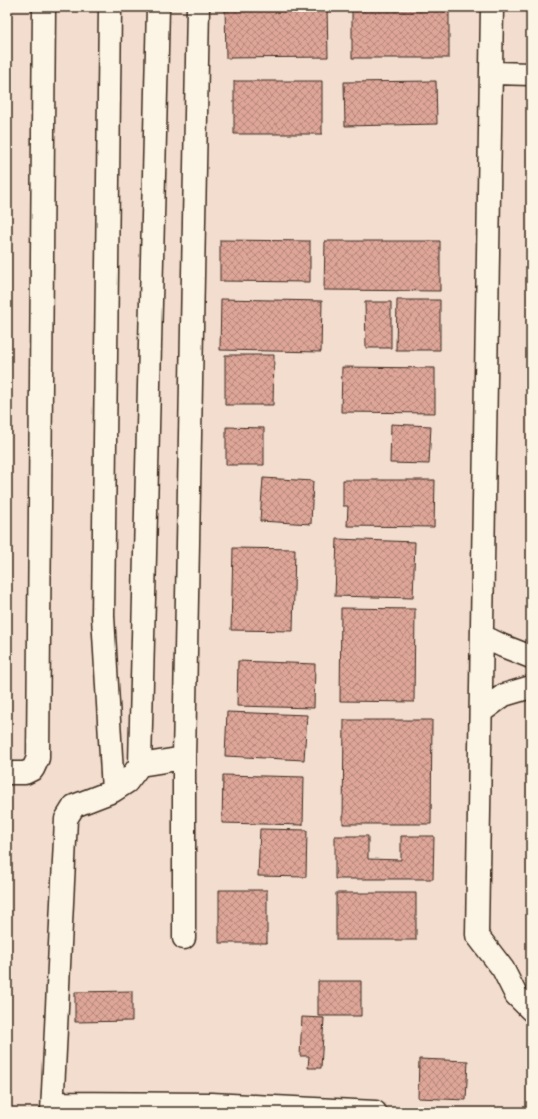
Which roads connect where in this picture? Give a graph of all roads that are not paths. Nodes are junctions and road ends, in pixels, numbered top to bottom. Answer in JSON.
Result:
{"nodes":[{"id":1,"x":44,"y":7,"type":"edge"},
{"id":2,"x":110,"y":7,"type":"edge"},
{"id":3,"x":158,"y":7,"type":"edge"},
{"id":4,"x":198,"y":7,"type":"edge"},
{"id":5,"x":492,"y":7,"type":"edge"},
{"id":6,"x":491,"y":74,"type":"junction"},
{"id":7,"x":531,"y":74,"type":"edge"},
{"id":8,"x":482,"y":636,"type":"junction"},
{"id":9,"x":531,"y":657,"type":"edge"},
{"id":10,"x":531,"y":687,"type":"edge"},
{"id":11,"x":481,"y":712,"type":"junction"},
{"id":12,"x":184,"y":758,"type":"junction"},
{"id":13,"x":140,"y":765,"type":"junction"},
{"id":14,"x":7,"y":772,"type":"edge"},
{"id":15,"x":113,"y":791,"type":"junction"},
{"id":16,"x":184,"y":938,"type":"dead end"},
{"id":17,"x":531,"y":1010,"type":"edge"},
{"id":18,"x":52,"y":1107,"type":"edge"},
{"id":19,"x":375,"y":1112,"type":"edge"}],
"edges":[{"from":1,"to":14,"type":"street"},
{"from":2,"to":15,"type":"street"},
{"from":3,"to":13,"type":"street"},
{"from":4,"to":12,"type":"street"},
{"from":5,"to":6,"type":"street"},
{"from":6,"to":7,"type":"street"},
{"from":6,"to":8,"type":"street"},
{"from":8,"to":9,"type":"street"},
{"from":8,"to":11,"type":"street"},
{"from":10,"to":11,"type":"street"},
{"from":11,"to":17,"type":"street"},
{"from":12,"to":13,"type":"street"},
{"from":12,"to":16,"type":"street"},
{"from":13,"to":15,"type":"street"},
{"from":15,"to":18,"type":"street"},
{"from":18,"to":19,"type":"street"}]}
